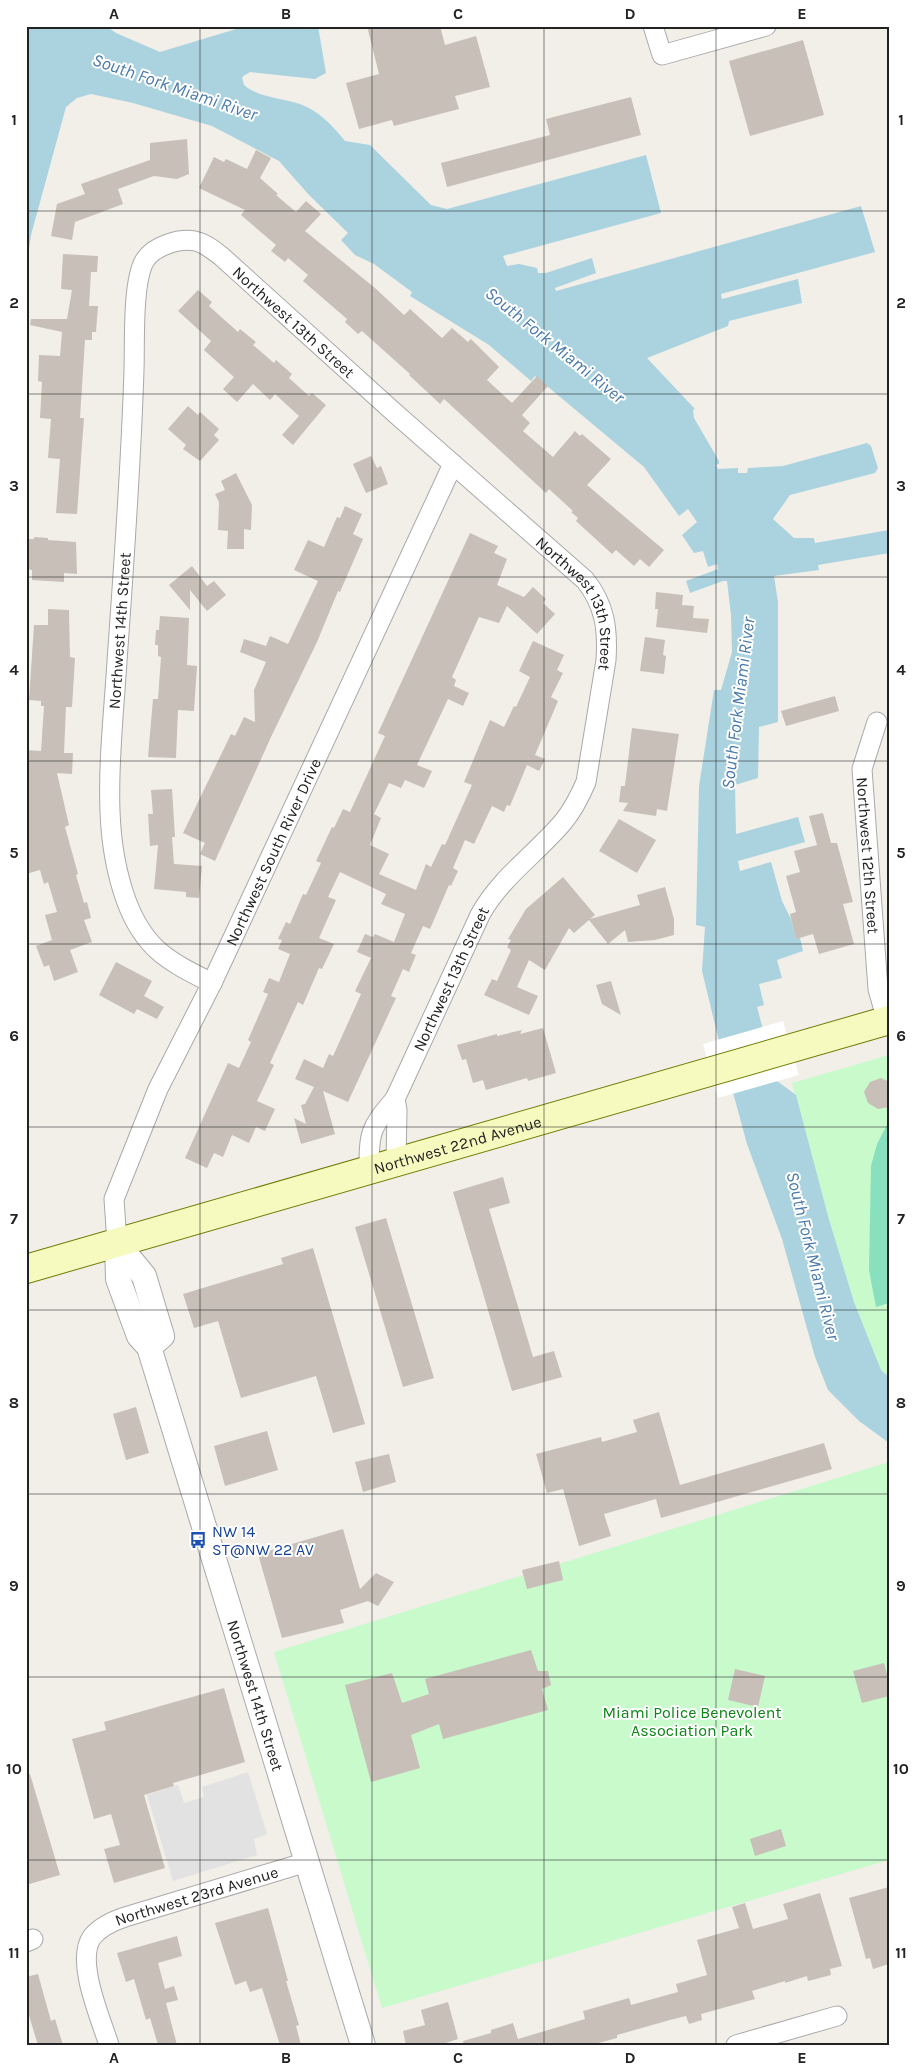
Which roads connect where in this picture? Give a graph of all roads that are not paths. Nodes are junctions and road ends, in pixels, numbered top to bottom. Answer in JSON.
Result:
{"nodes":[{"id":1,"x":653,"y":26,"type":"edge"},
{"id":2,"x":766,"y":26,"type":"edge"},
{"id":3,"x":162,"y":247,"type":"joint"},
{"id":4,"x":453,"y":464,"type":"junction"},
{"id":5,"x":877,"y":722,"type":"dead end"},
{"id":6,"x":212,"y":983,"type":"junction"},
{"id":7,"x":888,"y":1021,"type":"edge"},
{"id":8,"x":395,"y":1099,"type":"junction"},
{"id":9,"x":396,"y":1162,"type":"junction"},
{"id":10,"x":369,"y":1170,"type":"junction"},
{"id":11,"x":117,"y":1243,"type":"junction"},
{"id":12,"x":26,"y":1269,"type":"edge"},
{"id":13,"x":307,"y":1862,"type":"junction"},
{"id":14,"x":837,"y":2016,"type":"dead end"},
{"id":15,"x":109,"y":2045,"type":"edge"},
{"id":16,"x":363,"y":2045,"type":"edge"},
{"id":17,"x":736,"y":2045,"type":"edge"}],
"edges":[{"from":1,"to":2,"type":"street"},
{"from":3,"to":4,"type":"street","name":"Northwest 13th Street"},
{"from":3,"to":6,"type":"street","name":"Northwest 14th Street"},
{"from":4,"to":6,"type":"street","name":"Northwest South River Drive"},
{"from":4,"to":8,"type":"street","name":"Northwest 13th Street"},
{"from":5,"to":7,"type":"street","name":"Northwest 12th Street"},
{"from":6,"to":11,"type":"street","name":"Northwest South River Drive"},
{"from":7,"to":9,"type":"main road","name":"Northwest 22nd Avenue"},
{"from":8,"to":9,"type":"street","name":"Northwest 13th Street"},
{"from":8,"to":10,"type":"street","name":"Northwest 13th Street"},
{"from":9,"to":10,"type":"main road","name":"Northwest 22nd Avenue"},
{"from":10,"to":11,"type":"main road","name":"Northwest 22nd Avenue"},
{"from":11,"to":12,"type":"main road","name":"Northwest 22nd Avenue"},
{"from":11,"to":13,"type":"street","name":"Northwest 14th Street"},
{"from":13,"to":15,"type":"street","name":"Northwest 23rd Avenue"},
{"from":13,"to":16,"type":"street","name":"Northwest 14th Street"},
{"from":14,"to":17,"type":"street"}]}
